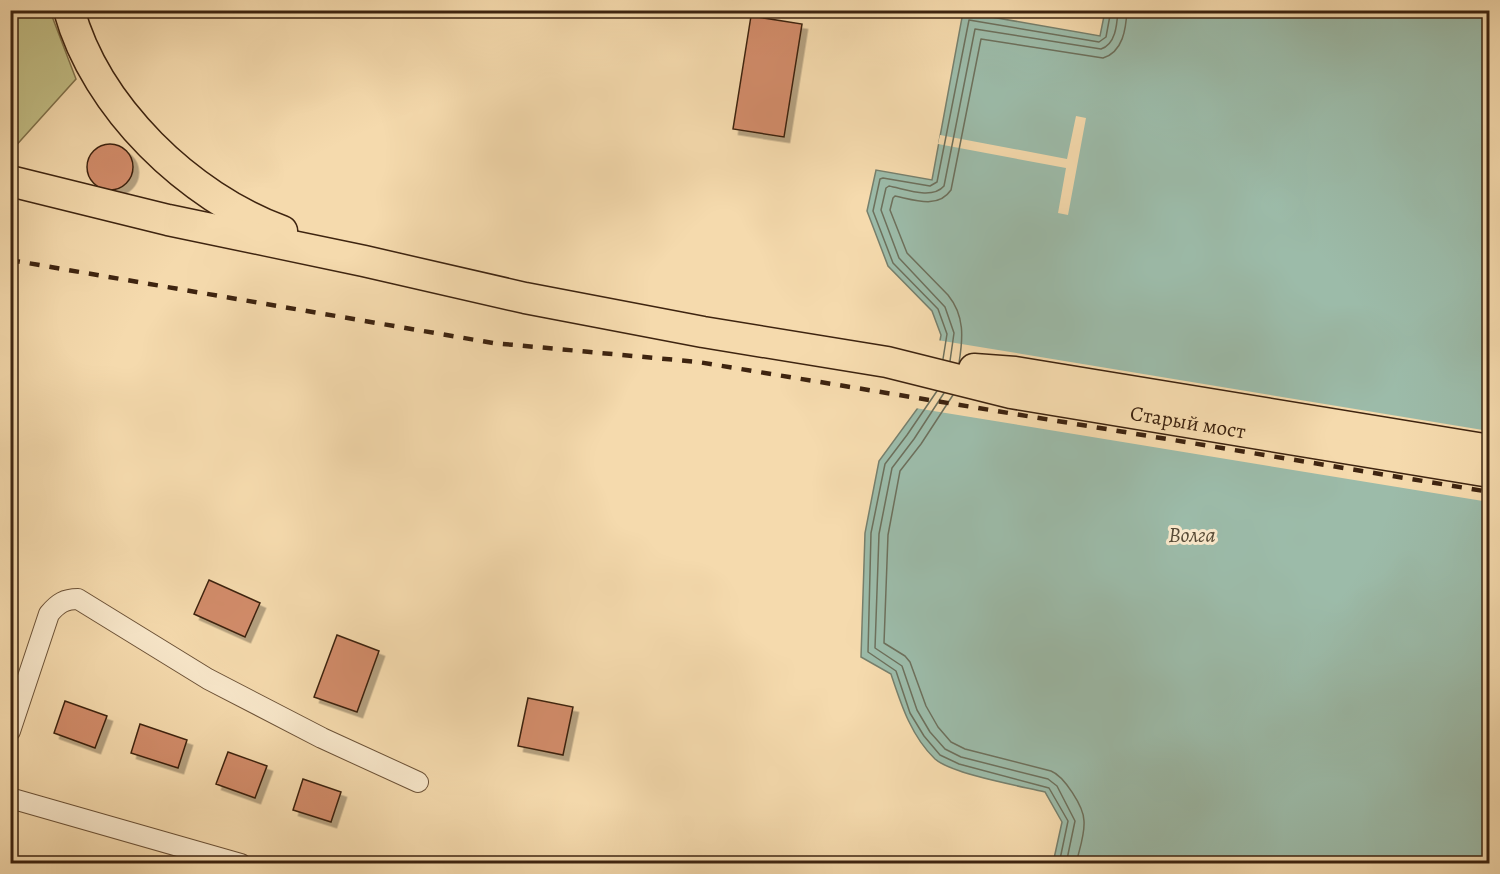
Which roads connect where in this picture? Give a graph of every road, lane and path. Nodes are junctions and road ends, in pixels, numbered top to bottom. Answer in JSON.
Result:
{"nodes":[{"id":1,"x":69,"y":10,"type":"edge"},
{"id":2,"x":10,"y":182,"type":"edge"},
{"id":3,"x":364,"y":261,"type":"junction"},
{"id":4,"x":887,"y":362,"type":"junction"},
{"id":5,"x":1490,"y":450,"type":"edge"},
{"id":6,"x":1490,"y":472,"type":"edge"},
{"id":7,"x":10,"y":731,"type":"edge"},
{"id":8,"x":418,"y":782,"type":"dead end"},
{"id":9,"x":10,"y":798,"type":"edge"},
{"id":10,"x":241,"y":864,"type":"edge"}],
"edges":[{"from":1,"to":3,"type":"main road"},
{"from":2,"to":3,"type":"main road"},
{"from":3,"to":4,"type":"main road","name":"Старый мост"},
{"from":4,"to":5,"type":"main road","name":"Старый мост"},
{"from":4,"to":6,"type":"main road","name":"Старый мост"},
{"from":7,"to":8,"type":"street"},
{"from":9,"to":10,"type":"street"}]}
